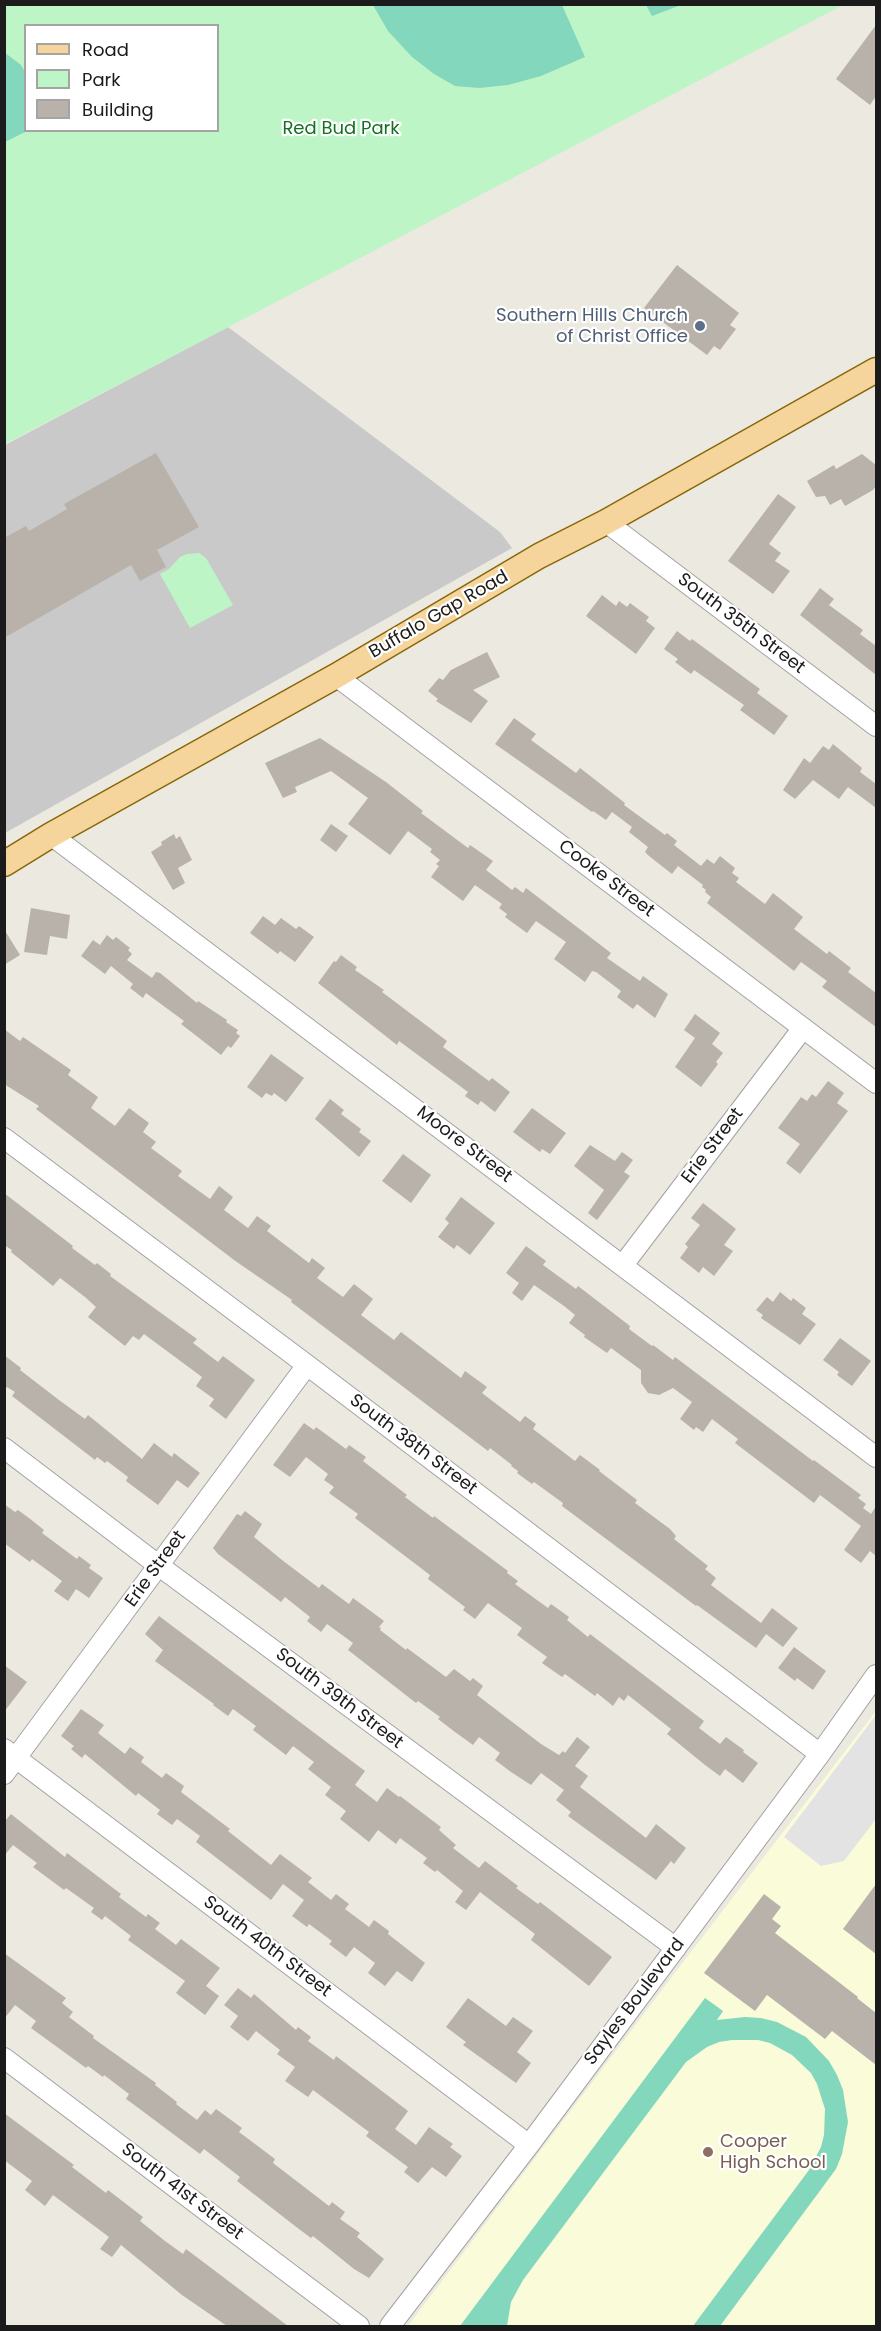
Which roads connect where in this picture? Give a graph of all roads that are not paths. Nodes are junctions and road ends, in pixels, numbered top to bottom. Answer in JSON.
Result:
{"nodes":[{"id":1,"x":876,"y":370,"type":"edge"},
{"id":2,"x":606,"y":522,"type":"junction"},
{"id":3,"x":336,"y":676,"type":"junction"},
{"id":4,"x":876,"y":726,"type":"edge"},
{"id":5,"x":51,"y":835,"type":"junction"},
{"id":6,"x":4,"y":864,"type":"edge"},
{"id":7,"x":803,"y":1028,"type":"junction"},
{"id":8,"x":876,"y":1083,"type":"edge"},
{"id":9,"x":4,"y":1138,"type":"edge"},
{"id":10,"x":623,"y":1265,"type":"junction"},
{"id":11,"x":307,"y":1365,"type":"junction"},
{"id":12,"x":4,"y":1448,"type":"edge"},
{"id":13,"x":876,"y":1457,"type":"edge"},
{"id":14,"x":158,"y":1565,"type":"junction"},
{"id":15,"x":876,"y":1675,"type":"edge"},
{"id":16,"x":10,"y":1754,"type":"edge"},
{"id":17,"x":820,"y":1754,"type":"junction"},
{"id":18,"x":4,"y":1774,"type":"edge"},
{"id":19,"x":676,"y":1948,"type":"junction"},
{"id":20,"x":4,"y":2058,"type":"edge"},
{"id":21,"x":529,"y":2145,"type":"junction"},
{"id":22,"x":359,"y":2326,"type":"edge"},
{"id":23,"x":390,"y":2326,"type":"edge"}],
"edges":[{"from":1,"to":2,"type":"main road","name":"Buffalo Gap Road"},
{"from":2,"to":3,"type":"main road","name":"Buffalo Gap Road"},
{"from":2,"to":4,"type":"street","name":"South 35th Street"},
{"from":3,"to":5,"type":"main road","name":"Buffalo Gap Road"},
{"from":3,"to":7,"type":"street","name":"Cooke Street"},
{"from":5,"to":6,"type":"main road","name":"Buffalo Gap Road"},
{"from":5,"to":10,"type":"street","name":"Moore Street"},
{"from":7,"to":8,"type":"street","name":"Cooke Street"},
{"from":7,"to":10,"type":"street","name":"Erie Street"},
{"from":9,"to":11,"type":"street","name":"South 38th Street"},
{"from":10,"to":13,"type":"street","name":"Moore Street"},
{"from":11,"to":14,"type":"street","name":"Erie Street"},
{"from":11,"to":17,"type":"street","name":"South 38th Street"},
{"from":12,"to":14,"type":"street","name":"South 39th Street"},
{"from":14,"to":16,"type":"street","name":"Erie Street"},
{"from":14,"to":19,"type":"street","name":"South 39th Street"},
{"from":15,"to":17,"type":"street","name":"Sayles Boulevard"},
{"from":16,"to":18,"type":"street","name":"Erie Street"},
{"from":16,"to":21,"type":"street","name":"South 40th Street"},
{"from":17,"to":19,"type":"street","name":"Sayles Boulevard"},
{"from":19,"to":21,"type":"street","name":"Sayles Boulevard"},
{"from":20,"to":22,"type":"street","name":"South 41st Street"},
{"from":21,"to":23,"type":"street","name":"Sayles Boulevard"}]}
